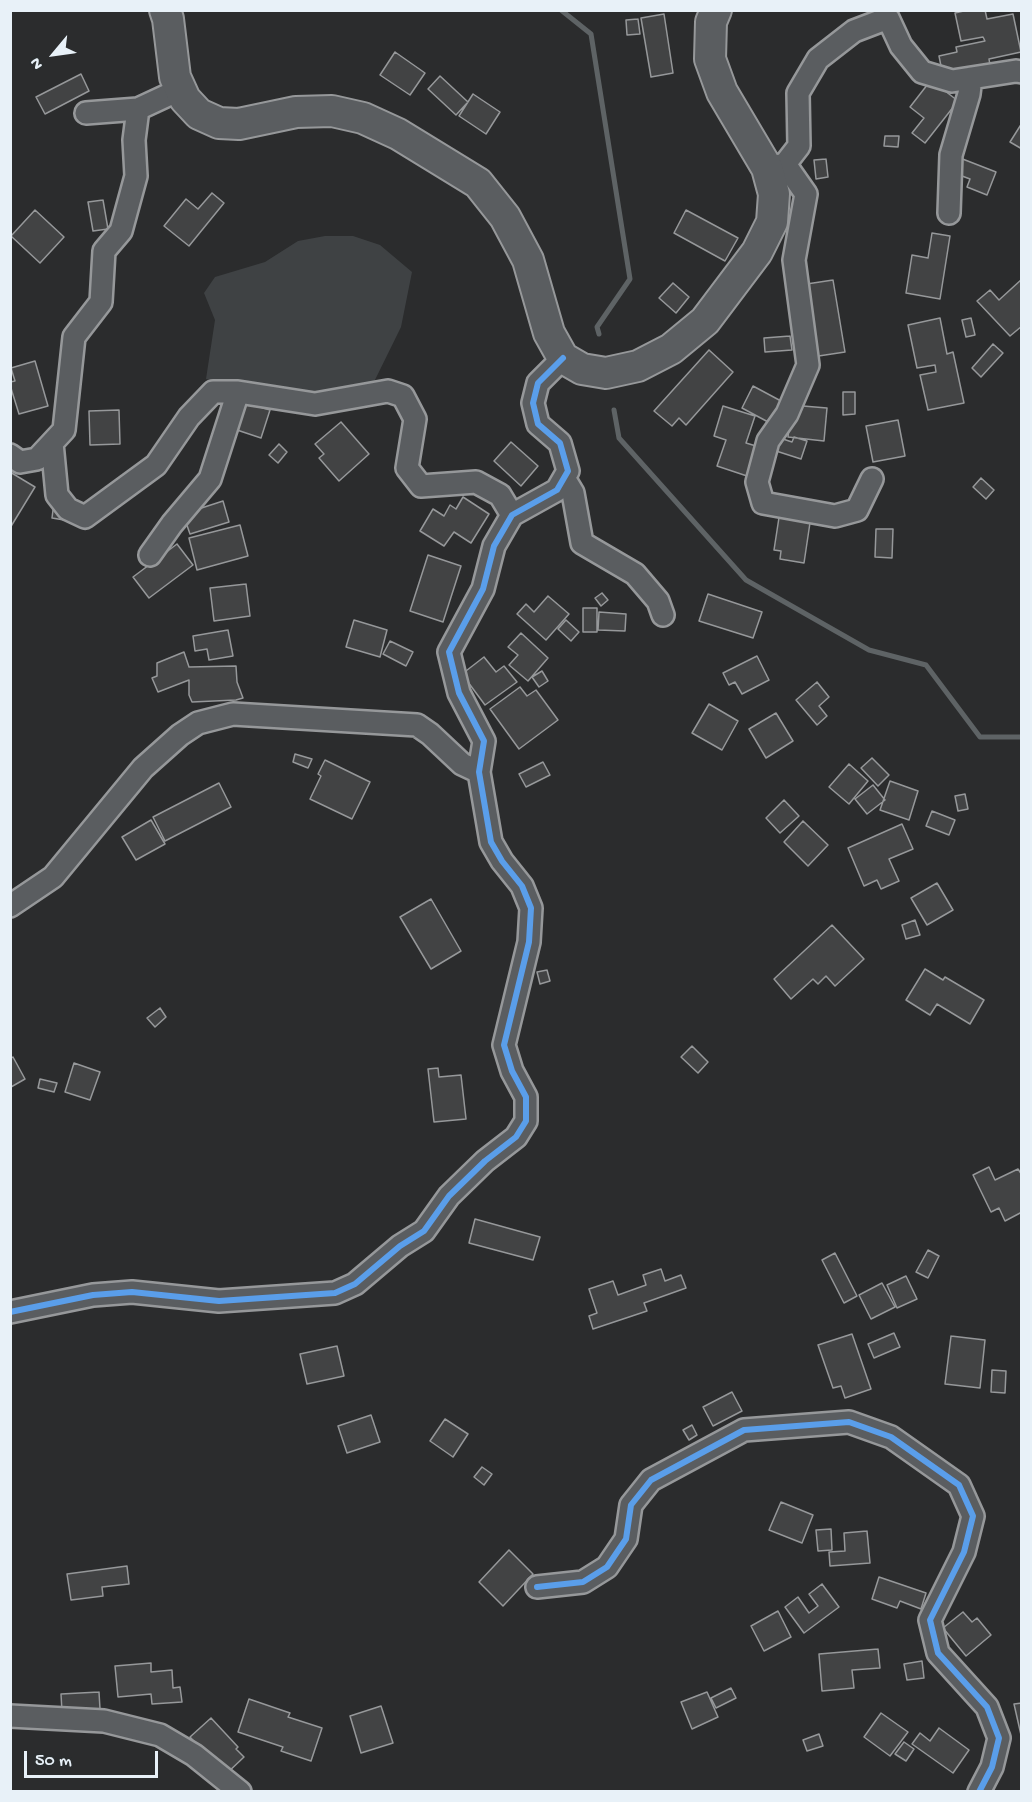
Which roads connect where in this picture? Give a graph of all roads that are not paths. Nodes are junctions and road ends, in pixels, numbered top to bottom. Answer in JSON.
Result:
{"nodes":[{"id":1,"x":165,"y":10,"type":"edge"},
{"id":2,"x":716,"y":10,"type":"edge"},
{"id":3,"x":896,"y":14,"type":"edge"},
{"id":4,"x":1022,"y":72,"type":"edge"},
{"id":5,"x":971,"y":78,"type":"junction"},
{"id":6,"x":181,"y":89,"type":"junction"},
{"id":7,"x":138,"y":109,"type":"junction"},
{"id":8,"x":86,"y":113,"type":"dead end"},
{"id":9,"x":776,"y":166,"type":"junction"},
{"id":10,"x":949,"y":213,"type":"dead end"},
{"id":11,"x":563,"y":358,"type":"junction"},
{"id":12,"x":238,"y":392,"type":"junction"},
{"id":13,"x":52,"y":443,"type":"junction"},
{"id":14,"x":10,"y":455,"type":"edge"},
{"id":15,"x":564,"y":478,"type":"junction"},
{"id":16,"x":872,"y":479,"type":"dead end"},
{"id":17,"x":512,"y":515,"type":"junction"},
{"id":18,"x":150,"y":555,"type":"dead end"},
{"id":19,"x":663,"y":615,"type":"dead end"},
{"id":20,"x":479,"y":772,"type":"junction"},
{"id":21,"x":10,"y":906,"type":"edge"},
{"id":22,"x":10,"y":1312,"type":"edge"},
{"id":23,"x":537,"y":1587,"type":"dead end"},
{"id":24,"x":10,"y":1716,"type":"edge"},
{"id":25,"x":240,"y":1791,"type":"edge"},
{"id":26,"x":978,"y":1791,"type":"edge"}],
"edges":[{"from":1,"to":6,"type":"main road"},
{"from":2,"to":9,"type":"main road"},
{"from":3,"to":5,"type":"street"},
{"from":3,"to":9,"type":"street"},
{"from":4,"to":5,"type":"street"},
{"from":5,"to":10,"type":"street"},
{"from":6,"to":7,"type":"street"},
{"from":6,"to":11,"type":"main road"},
{"from":7,"to":8,"type":"street"},
{"from":7,"to":13,"type":"street"},
{"from":9,"to":11,"type":"main road"},
{"from":9,"to":16,"type":"street"},
{"from":11,"to":15,"type":"street"},
{"from":12,"to":13,"type":"street"},
{"from":12,"to":17,"type":"street"},
{"from":12,"to":18,"type":"street"},
{"from":13,"to":14,"type":"street"},
{"from":15,"to":17,"type":"street"},
{"from":15,"to":19,"type":"street"},
{"from":17,"to":20,"type":"street"},
{"from":20,"to":21,"type":"street"},
{"from":20,"to":22,"type":"street"},
{"from":23,"to":26,"type":"street"},
{"from":24,"to":25,"type":"street"}]}
